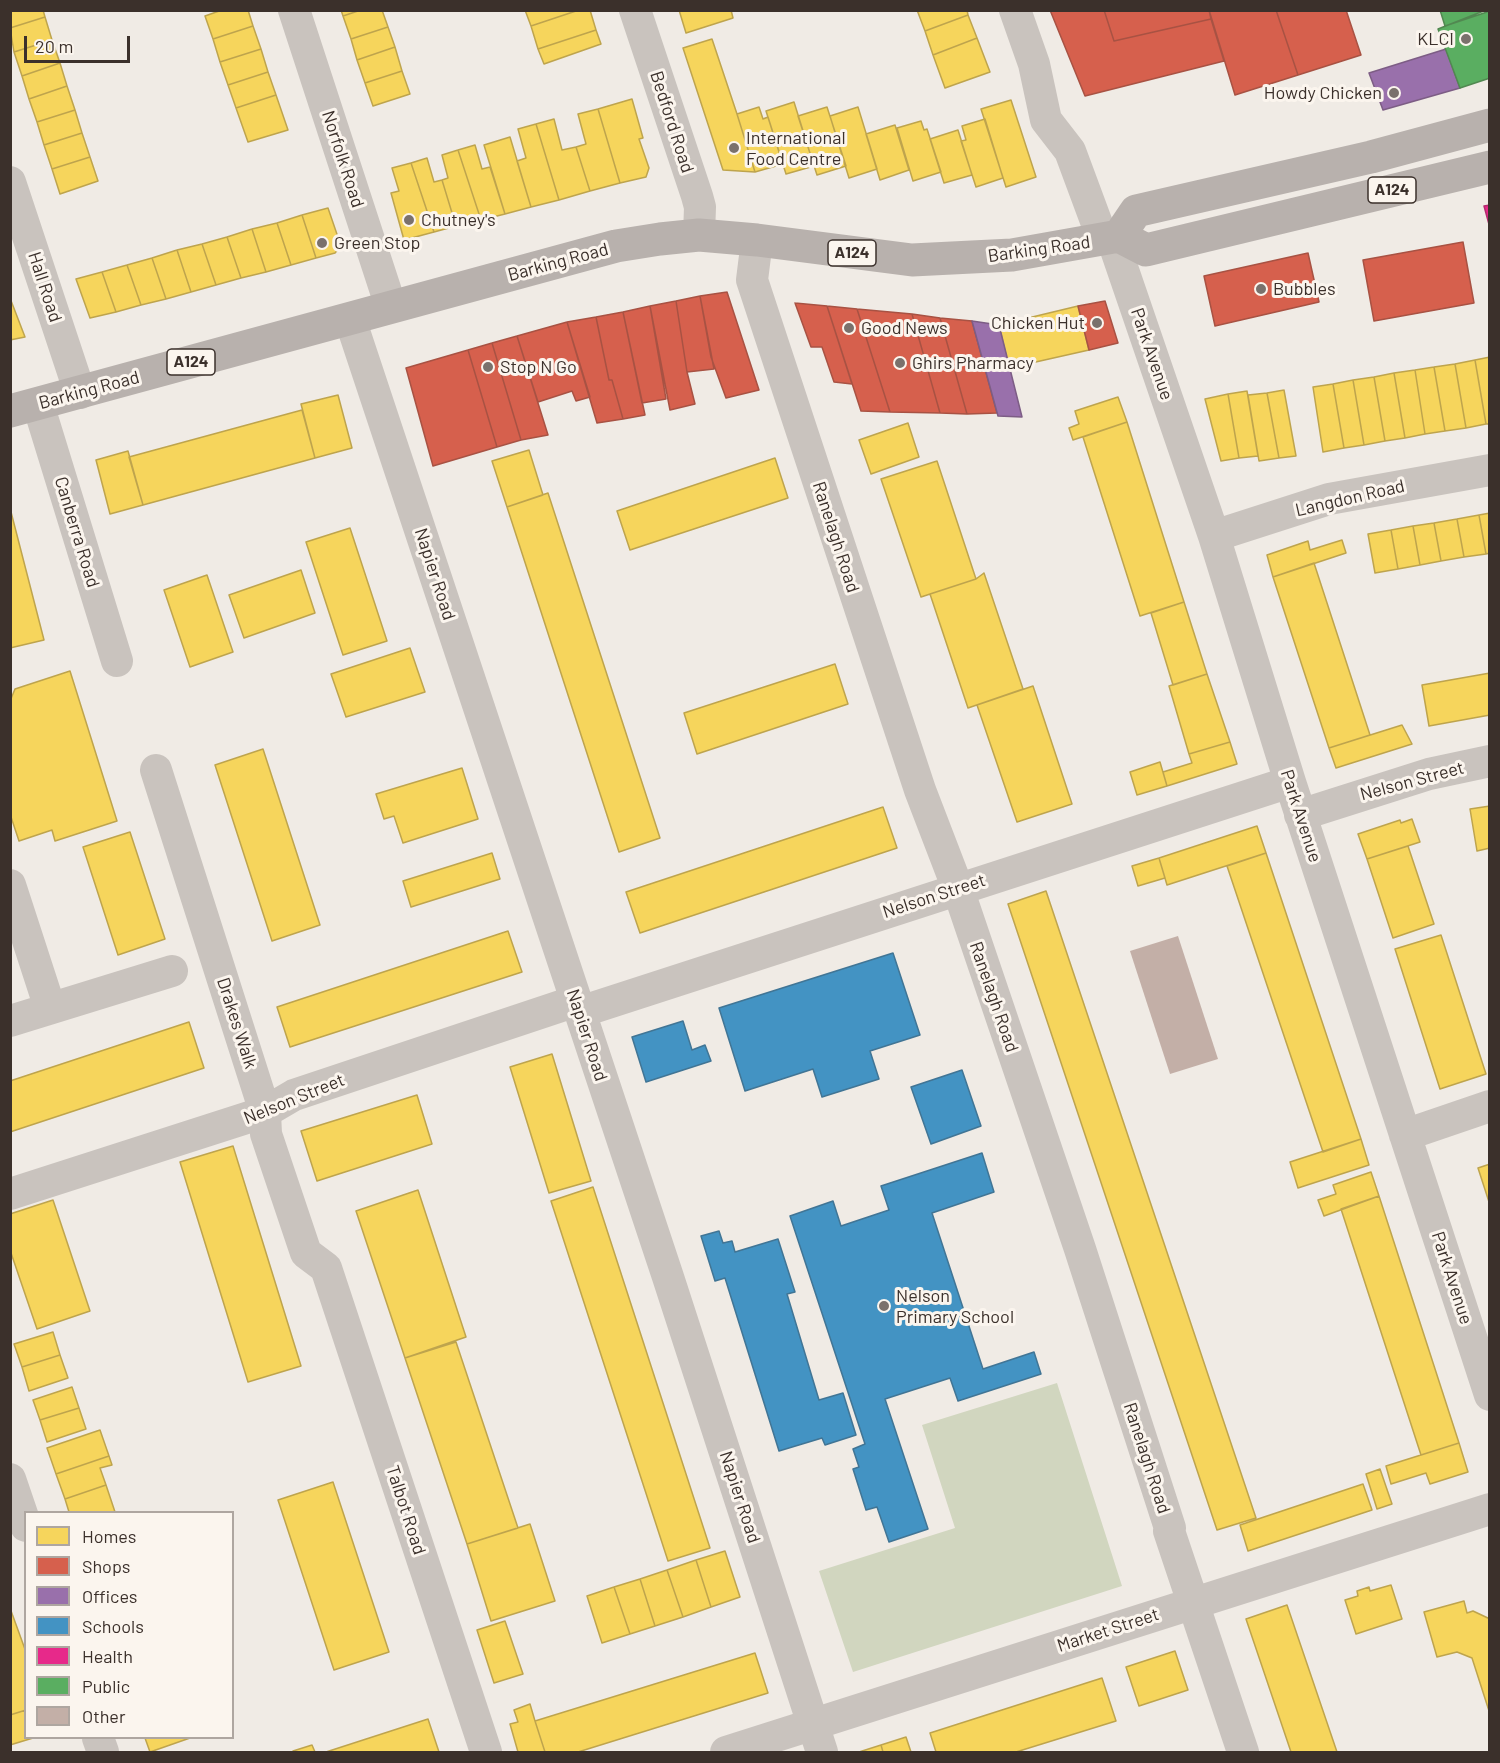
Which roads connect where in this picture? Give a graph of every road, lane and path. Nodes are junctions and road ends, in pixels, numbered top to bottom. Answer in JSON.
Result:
{"nodes":[{"id":1,"x":294,"y":10,"type":"edge"},
{"id":2,"x":635,"y":10,"type":"edge"},
{"id":3,"x":1015,"y":10,"type":"edge"},
{"id":4,"x":1490,"y":125,"type":"edge"},
{"id":5,"x":1490,"y":167,"type":"edge"},
{"id":6,"x":10,"y":182,"type":"edge"},
{"id":7,"x":699,"y":235,"type":"junction"},
{"id":8,"x":1111,"y":238,"type":"junction"},
{"id":9,"x":757,"y":240,"type":"junction"},
{"id":10,"x":391,"y":307,"type":"junction"},
{"id":11,"x":350,"y":319,"type":"junction"},
{"id":12,"x":80,"y":393,"type":"junction"},
{"id":13,"x":24,"y":407,"type":"edge"},
{"id":14,"x":1490,"y":470,"type":"edge"},
{"id":15,"x":1214,"y":536,"type":"junction"},
{"id":16,"x":117,"y":661,"type":"dead end"},
{"id":17,"x":1490,"y":761,"type":"edge"},
{"id":18,"x":156,"y":770,"type":"dead end"},
{"id":19,"x":1290,"y":782,"type":"junction"},
{"id":20,"x":1300,"y":814,"type":"junction"},
{"id":21,"x":10,"y":885,"type":"edge"},
{"id":22,"x":958,"y":889,"type":"junction"},
{"id":23,"x":172,"y":971,"type":"dead end"},
{"id":24,"x":578,"y":1006,"type":"junction"},
{"id":25,"x":50,"y":1008,"type":"junction"},
{"id":26,"x":10,"y":1021,"type":"edge"},
{"id":27,"x":1490,"y":1106,"type":"edge"},
{"id":28,"x":265,"y":1112,"type":"junction"},
{"id":29,"x":1405,"y":1135,"type":"junction"},
{"id":30,"x":10,"y":1194,"type":"edge"},
{"id":31,"x":326,"y":1268,"type":"joint"},
{"id":32,"x":1490,"y":1395,"type":"edge"},
{"id":33,"x":10,"y":1479,"type":"edge"},
{"id":34,"x":1490,"y":1509,"type":"edge"},
{"id":35,"x":24,"y":1520,"type":"edge"},
{"id":36,"x":1194,"y":1603,"type":"junction"},
{"id":37,"x":818,"y":1738,"type":"edge"},
{"id":38,"x":486,"y":1752,"type":"edge"},
{"id":39,"x":726,"y":1752,"type":"edge"},
{"id":40,"x":1243,"y":1752,"type":"edge"}],
"edges":[{"from":1,"to":10,"type":"street","name":"Norfolk Road"},
{"from":2,"to":7,"type":"street","name":"Bedford Road"},
{"from":3,"to":8,"type":"street","name":"Park Avenue"},
{"from":4,"to":8,"type":"main road","number":"A124"},
{"from":5,"to":8,"type":"main road","number":"A124"},
{"from":6,"to":12,"type":"street","name":"Hall Road"},
{"from":7,"to":9,"type":"main road","name":"Barking Road","number":"A124"},
{"from":7,"to":10,"type":"main road","name":"Barking Road","number":"A124"},
{"from":8,"to":9,"type":"main road","name":"Barking Road","number":"A124"},
{"from":8,"to":15,"type":"street","name":"Park Avenue"},
{"from":9,"to":22,"type":"street","name":"Ranelagh Road"},
{"from":10,"to":11,"type":"main road","name":"Barking Road","number":"A124"},
{"from":11,"to":12,"type":"main road","name":"Barking Road","number":"A124"},
{"from":11,"to":24,"type":"street","name":"Napier Road"},
{"from":12,"to":13,"type":"main road","name":"Barking Road","number":"A124"},
{"from":13,"to":16,"type":"street","name":"Canberra Road"},
{"from":14,"to":15,"type":"street","name":"Langdon Road"},
{"from":15,"to":19,"type":"street","name":"Park Avenue"},
{"from":17,"to":20,"type":"street","name":"Nelson Street"},
{"from":18,"to":28,"type":"street","name":"Drakes Walk"},
{"from":19,"to":20,"type":"street","name":"Park Avenue"},
{"from":19,"to":22,"type":"street","name":"Nelson Street"},
{"from":20,"to":29,"type":"street","name":"Park Avenue"},
{"from":21,"to":25,"type":"street"},
{"from":22,"to":24,"type":"street","name":"Nelson Street"},
{"from":22,"to":36,"type":"street","name":"Ranelagh Road"},
{"from":23,"to":25,"type":"street"},
{"from":24,"to":28,"type":"street","name":"Nelson Street"},
{"from":24,"to":37,"type":"street","name":"Napier Road"},
{"from":25,"to":26,"type":"street"},
{"from":27,"to":29,"type":"street"},
{"from":28,"to":30,"type":"street","name":"Nelson Street"},
{"from":28,"to":31,"type":"street","name":"Drakes Walk"},
{"from":29,"to":32,"type":"street","name":"Park Avenue"},
{"from":31,"to":38,"type":"street","name":"Talbot Road"},
{"from":33,"to":35,"type":"street"},
{"from":34,"to":36,"type":"street","name":"Market Street"},
{"from":36,"to":37,"type":"street","name":"Market Street"},
{"from":36,"to":40,"type":"street","name":"Ranelagh Road"},
{"from":37,"to":39,"type":"street","name":"Market Street"}]}
